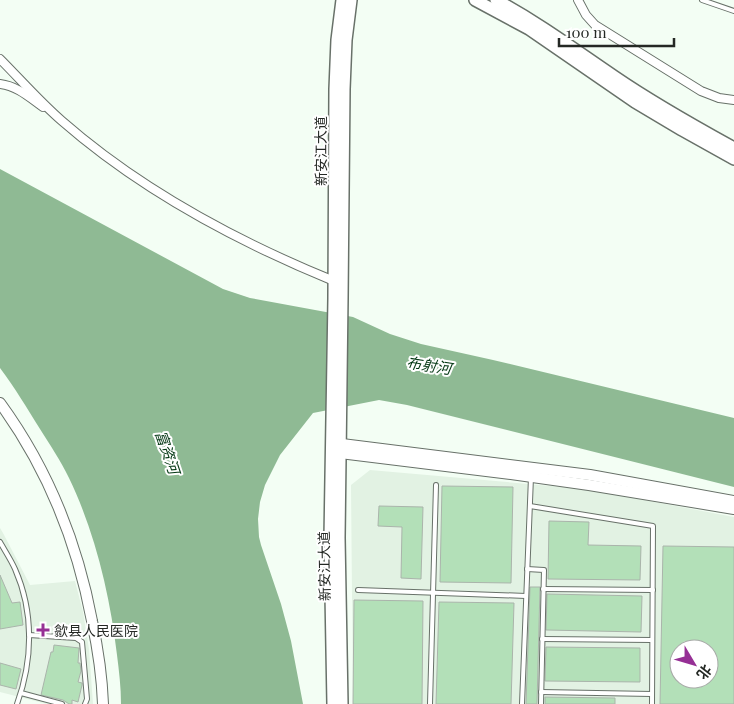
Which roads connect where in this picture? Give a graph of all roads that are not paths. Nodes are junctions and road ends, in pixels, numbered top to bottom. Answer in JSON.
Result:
{"nodes":[{"id":1,"x":342,"y":0,"type":"edge"},
{"id":2,"x":351,"y":0,"type":"edge"},
{"id":3,"x":475,"y":0,"type":"edge"},
{"id":4,"x":496,"y":0,"type":"edge"},
{"id":5,"x":578,"y":0,"type":"edge"},
{"id":6,"x":702,"y":0,"type":"edge"},
{"id":7,"x":734,"y":11,"type":"edge"},
{"id":8,"x":0,"y":59,"type":"edge"},
{"id":9,"x":0,"y":84,"type":"edge"},
{"id":10,"x":734,"y":100,"type":"edge"},
{"id":11,"x":61,"y":120,"type":"junction"},
{"id":12,"x":734,"y":148,"type":"edge"},
{"id":13,"x":734,"y":158,"type":"edge"},
{"id":14,"x":334,"y":281,"type":"junction"},
{"id":15,"x":338,"y":302,"type":"junction"},
{"id":16,"x":0,"y":403,"type":"edge"},
{"id":17,"x":336,"y":448,"type":"junction"},
{"id":18,"x":531,"y":477,"type":"junction"},
{"id":19,"x":436,"y":485,"type":"dead end"},
{"id":20,"x":734,"y":501,"type":"edge"},
{"id":21,"x":530,"y":506,"type":"junction"},
{"id":22,"x":734,"y":509,"type":"edge"},
{"id":23,"x":0,"y":542,"type":"edge"},
{"id":24,"x":527,"y":569,"type":"junction"},
{"id":25,"x":543,"y":589,"type":"junction"},
{"id":26,"x":358,"y":590,"type":"dead end"},
{"id":27,"x":653,"y":590,"type":"junction"},
{"id":28,"x":433,"y":593,"type":"junction"},
{"id":29,"x":526,"y":596,"type":"junction"},
{"id":30,"x":29,"y":635,"type":"junction"},
{"id":31,"x":542,"y":639,"type":"junction"},
{"id":32,"x":652,"y":640,"type":"junction"},
{"id":33,"x":541,"y":692,"type":"junction"},
{"id":34,"x":21,"y":693,"type":"junction"},
{"id":35,"x":652,"y":694,"type":"junction"},
{"id":36,"x":17,"y":704,"type":"edge"},
{"id":37,"x":62,"y":704,"type":"edge"},
{"id":38,"x":85,"y":704,"type":"edge"},
{"id":39,"x":103,"y":704,"type":"edge"},
{"id":40,"x":333,"y":704,"type":"edge"},
{"id":41,"x":342,"y":704,"type":"edge"},
{"id":42,"x":430,"y":704,"type":"edge"},
{"id":43,"x":522,"y":704,"type":"edge"},
{"id":44,"x":541,"y":704,"type":"edge"},
{"id":45,"x":652,"y":704,"type":"edge"}],
"edges":[{"from":1,"to":14,"type":"main road","name":"新安江大道"},
{"from":2,"to":15,"type":"main road","name":"新安江大道"},
{"from":3,"to":13,"type":"main road"},
{"from":4,"to":12,"type":"main road"},
{"from":5,"to":10,"type":"street"},
{"from":6,"to":7,"type":"lane"},
{"from":8,"to":11,"type":"street"},
{"from":9,"to":11,"type":"street"},
{"from":11,"to":14,"type":"street"},
{"from":14,"to":15,"type":"main road","name":"新安江大道"},
{"from":15,"to":17,"type":"main road","name":"新安江大道"},
{"from":16,"to":39,"type":"street"},
{"from":17,"to":18,"type":"street"},
{"from":17,"to":20,"type":"street"},
{"from":17,"to":40,"type":"main road","name":"新安江大道"},
{"from":17,"to":41,"type":"main road","name":"新安江大道"},
{"from":18,"to":21,"type":"lane"},
{"from":18,"to":22,"type":"street"},
{"from":19,"to":28,"type":"lane"},
{"from":21,"to":24,"type":"lane"},
{"from":21,"to":27,"type":"lane"},
{"from":23,"to":30,"type":"lane"},
{"from":24,"to":25,"type":"lane"},
{"from":24,"to":29,"type":"lane"},
{"from":25,"to":27,"type":"lane"},
{"from":25,"to":31,"type":"lane"},
{"from":26,"to":28,"type":"lane"},
{"from":27,"to":32,"type":"lane"},
{"from":28,"to":29,"type":"lane"},
{"from":28,"to":42,"type":"lane"},
{"from":29,"to":43,"type":"lane"},
{"from":30,"to":34,"type":"lane"},
{"from":30,"to":38,"type":"lane"},
{"from":31,"to":32,"type":"lane"},
{"from":31,"to":33,"type":"lane"},
{"from":32,"to":35,"type":"lane"},
{"from":33,"to":35,"type":"lane"},
{"from":33,"to":44,"type":"lane"},
{"from":34,"to":36,"type":"lane"},
{"from":34,"to":37,"type":"lane"},
{"from":35,"to":45,"type":"lane"}]}
